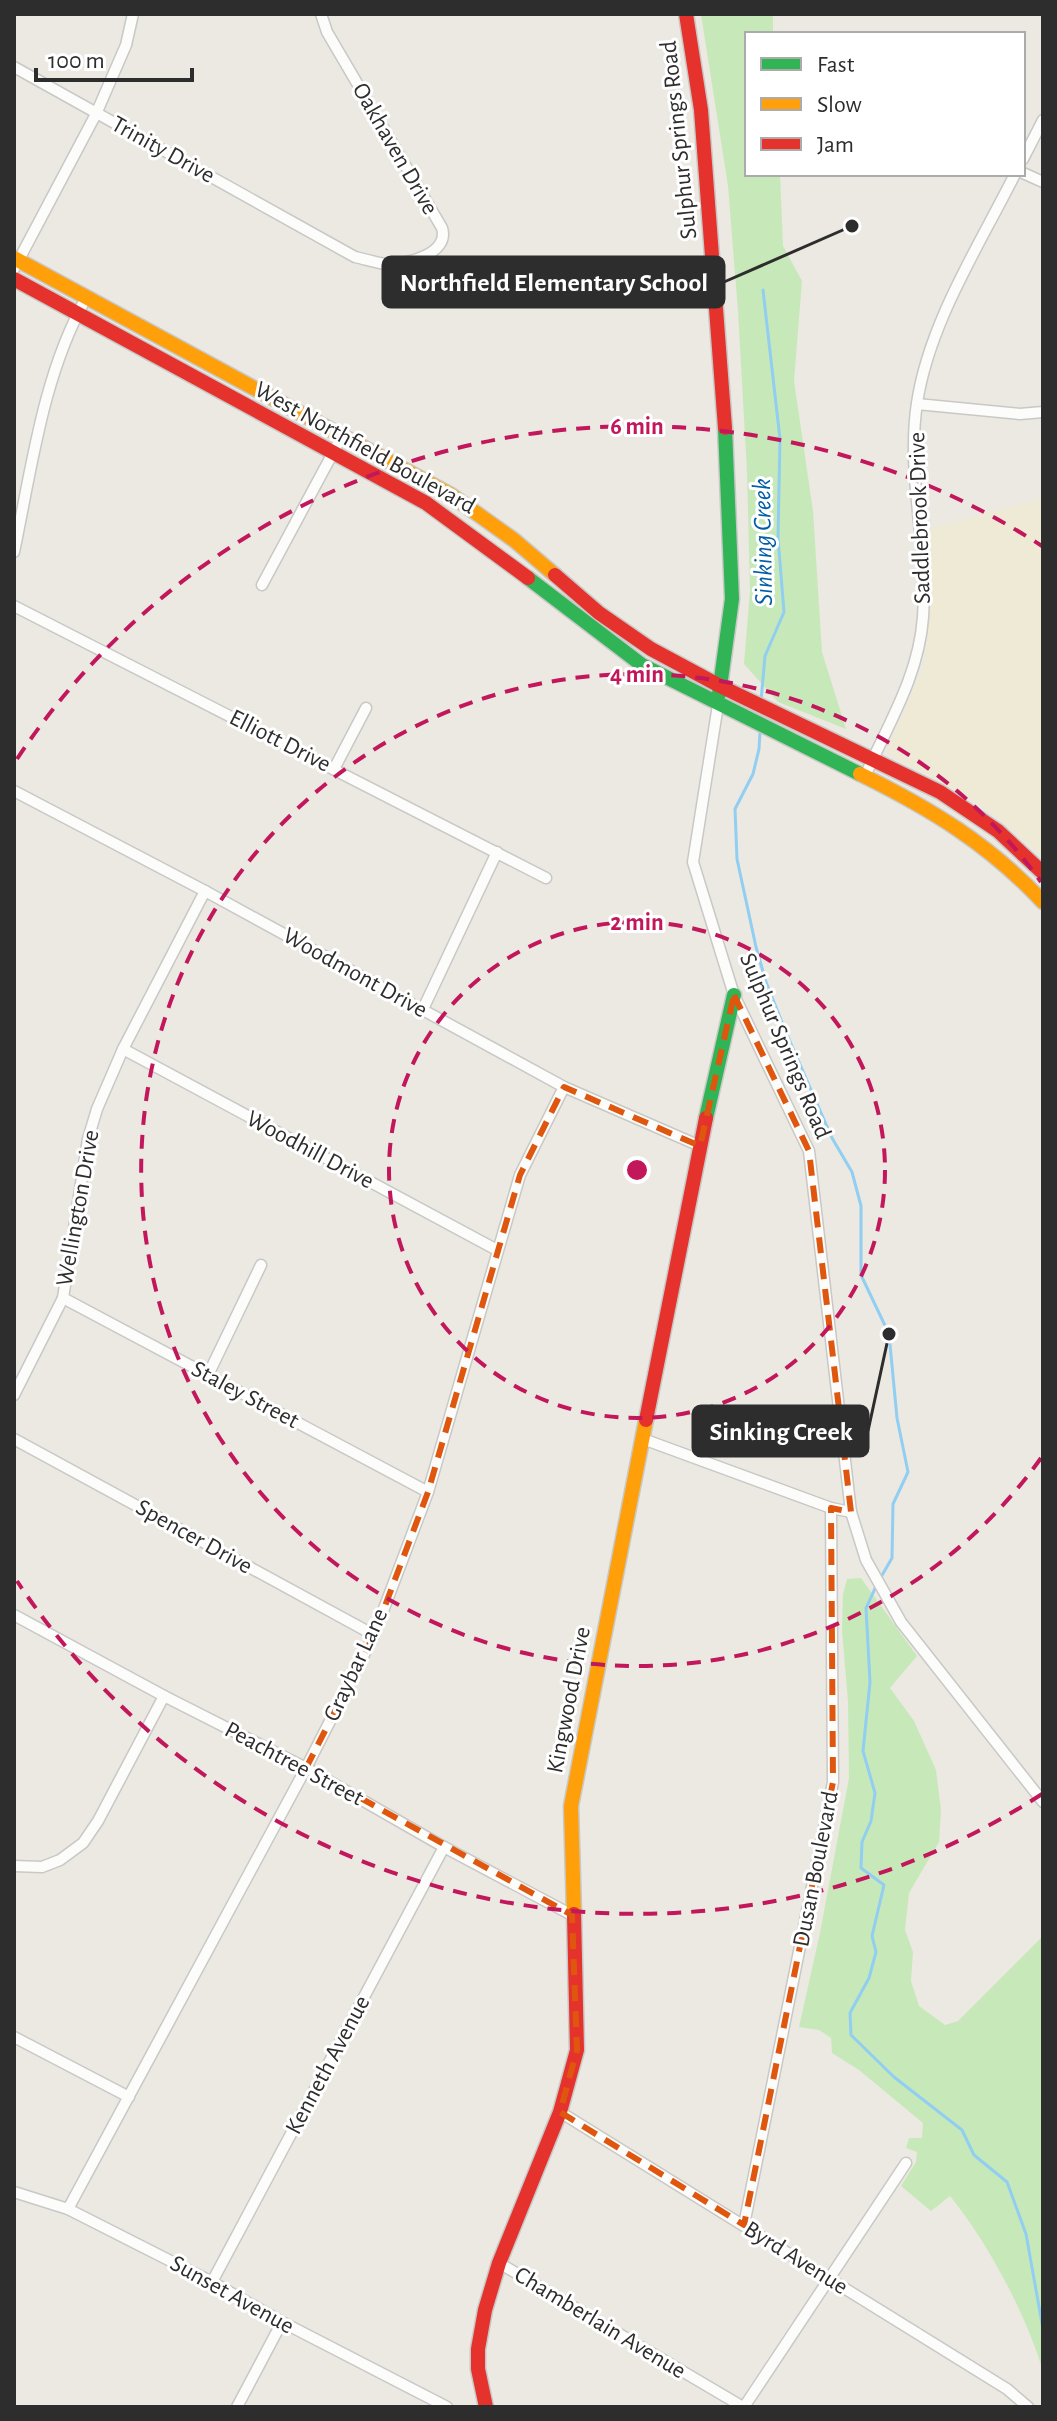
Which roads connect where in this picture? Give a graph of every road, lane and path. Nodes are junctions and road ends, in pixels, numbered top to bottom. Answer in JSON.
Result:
{"nodes":[{"id":1,"x":133,"y":14,"type":"edge"},
{"id":2,"x":321,"y":14,"type":"edge"},
{"id":3,"x":686,"y":14,"type":"edge"},
{"id":4,"x":14,"y":67,"type":"edge"},
{"id":5,"x":96,"y":114,"type":"junction"},
{"id":6,"x":1043,"y":120,"type":"edge"},
{"id":7,"x":1025,"y":155,"type":"edge"},
{"id":8,"x":1014,"y":176,"type":"edge"},
{"id":9,"x":312,"y":233,"type":"joint"},
{"id":10,"x":16,"y":263,"type":"edge"},
{"id":11,"x":14,"y":279,"type":"edge"},
{"id":12,"x":86,"y":298,"type":"junction"},
{"id":13,"x":77,"y":314,"type":"junction"},
{"id":14,"x":917,"y":404,"type":"junction"},
{"id":15,"x":1043,"y":412,"type":"edge"},
{"id":16,"x":342,"y":436,"type":"junction"},
{"id":17,"x":333,"y":453,"type":"junction"},
{"id":18,"x":14,"y":552,"type":"edge"},
{"id":19,"x":262,"y":585,"type":"dead end"},
{"id":20,"x":14,"y":606,"type":"edge"},
{"id":21,"x":720,"y":686,"type":"junction"},
{"id":22,"x":718,"y":705,"type":"junction"},
{"id":23,"x":366,"y":708,"type":"dead end"},
{"id":24,"x":873,"y":758,"type":"junction"},
{"id":25,"x":334,"y":769,"type":"junction"},
{"id":26,"x":865,"y":776,"type":"junction"},
{"id":27,"x":14,"y":791,"type":"edge"},
{"id":28,"x":497,"y":852,"type":"junction"},
{"id":29,"x":1043,"y":873,"type":"edge"},
{"id":30,"x":546,"y":878,"type":"dead end"},
{"id":31,"x":205,"y":891,"type":"junction"},
{"id":32,"x":1043,"y":902,"type":"edge"},
{"id":33,"x":734,"y":995,"type":"junction"},
{"id":34,"x":423,"y":1009,"type":"junction"},
{"id":35,"x":123,"y":1049,"type":"junction"},
{"id":36,"x":564,"y":1087,"type":"junction"},
{"id":37,"x":700,"y":1146,"type":"junction"},
{"id":38,"x":497,"y":1250,"type":"junction"},
{"id":39,"x":261,"y":1265,"type":"dead end"},
{"id":40,"x":63,"y":1298,"type":"junction"},
{"id":41,"x":208,"y":1375,"type":"junction"},
{"id":42,"x":14,"y":1395,"type":"edge"},
{"id":43,"x":14,"y":1439,"type":"edge"},
{"id":44,"x":643,"y":1439,"type":"junction"},
{"id":45,"x":428,"y":1492,"type":"junction"},
{"id":46,"x":831,"y":1508,"type":"junction"},
{"id":47,"x":851,"y":1512,"type":"junction"},
{"id":48,"x":14,"y":1615,"type":"edge"},
{"id":49,"x":374,"y":1635,"type":"junction"},
{"id":50,"x":164,"y":1696,"type":"junction"},
{"id":51,"x":306,"y":1768,"type":"junction"},
{"id":52,"x":1042,"y":1800,"type":"edge"},
{"id":53,"x":444,"y":1847,"type":"junction"},
{"id":54,"x":14,"y":1866,"type":"edge"},
{"id":55,"x":572,"y":1915,"type":"junction"},
{"id":56,"x":14,"y":2037,"type":"edge"},
{"id":57,"x":129,"y":2097,"type":"junction"},
{"id":58,"x":560,"y":2112,"type":"junction"},
{"id":59,"x":906,"y":2163,"type":"dead end"},
{"id":60,"x":14,"y":2192,"type":"edge"},
{"id":61,"x":68,"y":2209,"type":"junction"},
{"id":62,"x":744,"y":2225,"type":"junction"},
{"id":63,"x":499,"y":2263,"type":"junction"},
{"id":64,"x":830,"y":2279,"type":"junction"},
{"id":65,"x":212,"y":2282,"type":"junction"},
{"id":66,"x":282,"y":2322,"type":"junction"},
{"id":67,"x":237,"y":2407,"type":"edge"},
{"id":68,"x":447,"y":2407,"type":"edge"},
{"id":69,"x":486,"y":2407,"type":"edge"},
{"id":70,"x":744,"y":2407,"type":"edge"},
{"id":71,"x":1028,"y":2407,"type":"edge"}],
"edges":[{"from":1,"to":5,"type":"street"},
{"from":2,"to":9,"type":"street","name":"Oakhaven Drive"},
{"from":3,"to":21,"type":"main road","name":"Sulphur Springs Road"},
{"from":4,"to":5,"type":"street","name":"Trinity Drive"},
{"from":5,"to":9,"type":"street","name":"Trinity Drive"},
{"from":5,"to":10,"type":"street"},
{"from":6,"to":7,"type":"street"},
{"from":8,"to":14,"type":"street","name":"Saddlebrook Drive"},
{"from":10,"to":12,"type":"main road","name":"West Northfield Boulevard"},
{"from":11,"to":13,"type":"main road","name":"West Northfield Boulevard"},
{"from":12,"to":13,"type":"street"},
{"from":12,"to":16,"type":"main road","name":"West Northfield Boulevard"},
{"from":13,"to":17,"type":"main road","name":"West Northfield Boulevard"},
{"from":13,"to":18,"type":"street"},
{"from":14,"to":15,"type":"street"},
{"from":14,"to":24,"type":"street","name":"Saddlebrook Drive"},
{"from":16,"to":17,"type":"street"},
{"from":16,"to":21,"type":"main road","name":"West Northfield Boulevard"},
{"from":17,"to":19,"type":"street"},
{"from":17,"to":22,"type":"main road","name":"West Northfield Boulevard"},
{"from":20,"to":25,"type":"street","name":"Elliott Drive"},
{"from":21,"to":22,"type":"main road","name":"Sulphur Springs Road"},
{"from":21,"to":24,"type":"main road","name":"West Northfield Boulevard"},
{"from":22,"to":26,"type":"main road","name":"West Northfield Boulevard"},
{"from":22,"to":33,"type":"street","name":"Sulphur Springs Road"},
{"from":23,"to":25,"type":"street"},
{"from":24,"to":26,"type":"street","name":"Saddlebrook Drive"},
{"from":24,"to":29,"type":"main road","name":"West Northfield Boulevard"},
{"from":25,"to":28,"type":"street","name":"Elliott Drive"},
{"from":26,"to":32,"type":"main road","name":"West Northfield Boulevard"},
{"from":27,"to":31,"type":"street","name":"Woodmont Drive"},
{"from":28,"to":30,"type":"street","name":"Elliott Drive"},
{"from":28,"to":34,"type":"street"},
{"from":31,"to":34,"type":"street","name":"Woodmont Drive"},
{"from":31,"to":35,"type":"street","name":"Wellington Drive"},
{"from":33,"to":37,"type":"main road","name":"Kingwood Drive"},
{"from":33,"to":47,"type":"street","name":"Sulphur Springs Road"},
{"from":34,"to":36,"type":"street","name":"Woodmont Drive"},
{"from":35,"to":38,"type":"street","name":"Woodhill Drive"},
{"from":35,"to":40,"type":"street","name":"Wellington Drive"},
{"from":36,"to":37,"type":"street","name":"Woodmont Drive"},
{"from":36,"to":38,"type":"street","name":"Graybar Lane"},
{"from":37,"to":44,"type":"main road","name":"Kingwood Drive"},
{"from":38,"to":45,"type":"street","name":"Graybar Lane"},
{"from":39,"to":41,"type":"street"},
{"from":40,"to":41,"type":"street","name":"Staley Street"},
{"from":40,"to":42,"type":"street","name":"Wellington Drive"},
{"from":41,"to":45,"type":"street","name":"Staley Street"},
{"from":43,"to":49,"type":"street","name":"Spencer Drive"},
{"from":44,"to":46,"type":"street"},
{"from":44,"to":55,"type":"main road","name":"Kingwood Drive"},
{"from":45,"to":49,"type":"street","name":"Graybar Lane"},
{"from":46,"to":47,"type":"street"},
{"from":46,"to":62,"type":"street","name":"Dusan Boulevard"},
{"from":47,"to":52,"type":"street","name":"Sulphur Springs Road"},
{"from":48,"to":50,"type":"street","name":"Peachtree Street"},
{"from":49,"to":51,"type":"street","name":"Graybar Lane"},
{"from":50,"to":51,"type":"street","name":"Peachtree Street"},
{"from":50,"to":54,"type":"street"},
{"from":51,"to":53,"type":"street","name":"Peachtree Street"},
{"from":51,"to":57,"type":"street","name":"Graybar Lane"},
{"from":53,"to":55,"type":"street","name":"Peachtree Street"},
{"from":53,"to":65,"type":"street","name":"Kenneth Avenue"},
{"from":55,"to":58,"type":"main road","name":"Kingwood Drive"},
{"from":56,"to":57,"type":"street"},
{"from":57,"to":61,"type":"street","name":"Graybar Lane"},
{"from":58,"to":62,"type":"street","name":"Byrd Avenue"},
{"from":58,"to":63,"type":"main road","name":"Kingwood Drive"},
{"from":59,"to":64,"type":"street"},
{"from":60,"to":61,"type":"street","name":"Sunset Avenue"},
{"from":61,"to":65,"type":"street","name":"Sunset Avenue"},
{"from":62,"to":64,"type":"street","name":"Byrd Avenue"},
{"from":63,"to":69,"type":"main road","name":"Kingwood Drive"},
{"from":63,"to":70,"type":"street","name":"Chamberlain Avenue"},
{"from":64,"to":70,"type":"street"},
{"from":64,"to":71,"type":"street","name":"Byrd Avenue"},
{"from":65,"to":66,"type":"street","name":"Sunset Avenue"},
{"from":66,"to":67,"type":"street"},
{"from":66,"to":68,"type":"street","name":"Sunset Avenue"}]}
